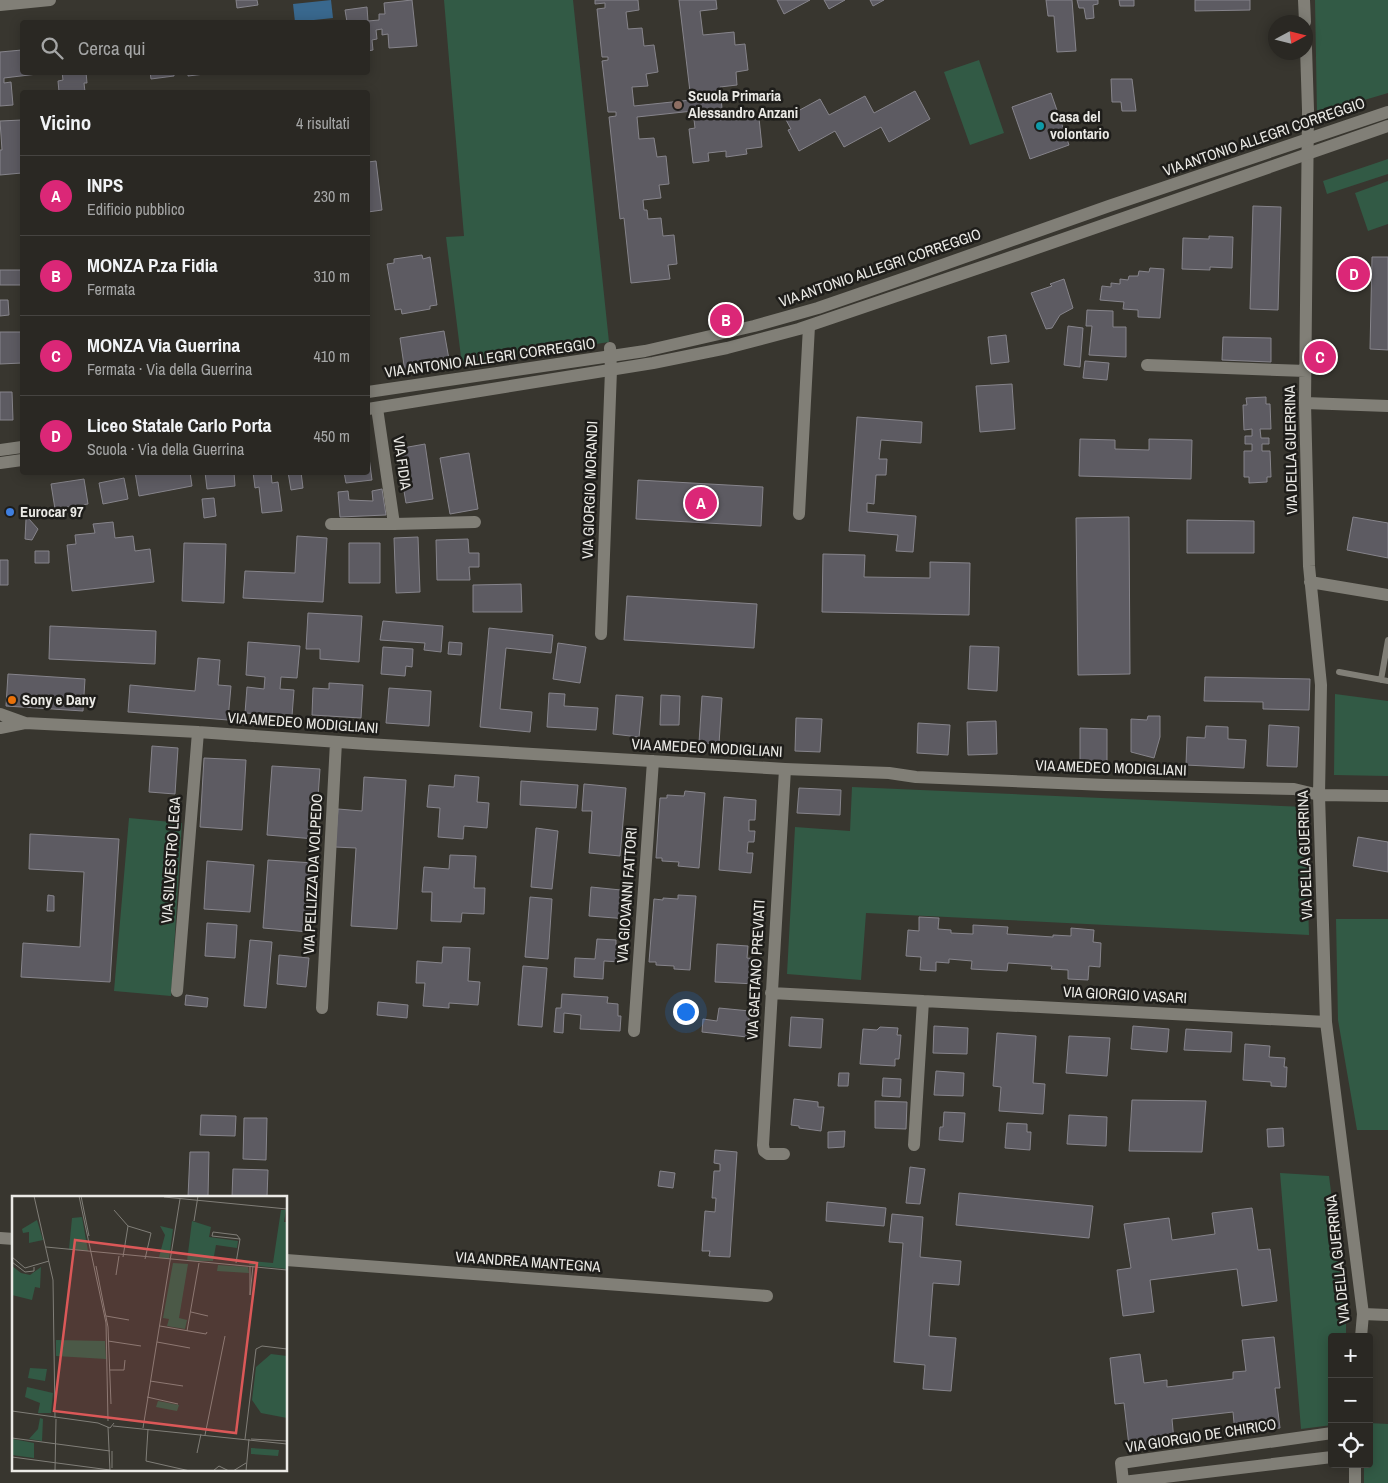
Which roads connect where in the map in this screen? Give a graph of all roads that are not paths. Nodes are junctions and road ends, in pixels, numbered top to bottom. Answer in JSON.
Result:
{"nodes":[{"id":1,"x":50,"y":0,"type":"edge"},
{"id":2,"x":1304,"y":0,"type":"edge"},
{"id":3,"x":0,"y":5,"type":"edge"},
{"id":4,"x":1304,"y":15,"type":"edge"},
{"id":5,"x":1306,"y":60,"type":"edge"},
{"id":6,"x":1388,"y":112,"type":"edge"},
{"id":7,"x":1388,"y":126,"type":"edge"},
{"id":8,"x":1307,"y":147,"type":"junction"},
{"id":9,"x":809,"y":326,"type":"junction"},
{"id":10,"x":610,"y":352,"type":"junction"},
{"id":11,"x":1147,"y":365,"type":"dead end"},
{"id":12,"x":611,"y":370,"type":"junction"},
{"id":13,"x":1306,"y":370,"type":"junction"},
{"id":14,"x":370,"y":392,"type":"edge"},
{"id":15,"x":1305,"y":403,"type":"junction"},
{"id":16,"x":1388,"y":406,"type":"edge"},
{"id":17,"x":372,"y":409,"type":"edge"},
{"id":18,"x":20,"y":446,"type":"edge"},
{"id":19,"x":0,"y":450,"type":"edge"},
{"id":20,"x":20,"y":460,"type":"edge"},
{"id":21,"x":0,"y":464,"type":"edge"},
{"id":22,"x":799,"y":514,"type":"dead end"},
{"id":23,"x":475,"y":522,"type":"dead end"},
{"id":24,"x":331,"y":524,"type":"dead end"},
{"id":25,"x":394,"y":524,"type":"junction"},
{"id":26,"x":1310,"y":582,"type":"junction"},
{"id":27,"x":1388,"y":595,"type":"edge"},
{"id":28,"x":601,"y":634,"type":"dead end"},
{"id":29,"x":1388,"y":640,"type":"edge"},
{"id":30,"x":1340,"y":672,"type":"dead end"},
{"id":31,"x":1384,"y":680,"type":"edge"},
{"id":32,"x":0,"y":714,"type":"edge"},
{"id":33,"x":25,"y":723,"type":"junction"},
{"id":34,"x":0,"y":728,"type":"edge"},
{"id":35,"x":198,"y":732,"type":"junction"},
{"id":36,"x":336,"y":742,"type":"junction"},
{"id":37,"x":653,"y":761,"type":"junction"},
{"id":38,"x":785,"y":769,"type":"junction"},
{"id":39,"x":1319,"y":795,"type":"junction"},
{"id":40,"x":1388,"y":796,"type":"edge"},
{"id":41,"x":177,"y":991,"type":"dead end"},
{"id":42,"x":771,"y":993,"type":"junction"},
{"id":43,"x":923,"y":1001,"type":"junction"},
{"id":44,"x":322,"y":1008,"type":"dead end"},
{"id":45,"x":1326,"y":1022,"type":"junction"},
{"id":46,"x":634,"y":1030,"type":"dead end"},
{"id":47,"x":914,"y":1145,"type":"dead end"},
{"id":48,"x":784,"y":1154,"type":"dead end"},
{"id":49,"x":288,"y":1260,"type":"edge"},
{"id":50,"x":767,"y":1296,"type":"dead end"},
{"id":51,"x":1363,"y":1314,"type":"junction"},
{"id":52,"x":1388,"y":1315,"type":"edge"},
{"id":53,"x":1361,"y":1333,"type":"edge"},
{"id":54,"x":1328,"y":1434,"type":"edge"},
{"id":55,"x":1328,"y":1457,"type":"edge"},
{"id":56,"x":1354,"y":1468,"type":"edge"},
{"id":57,"x":1355,"y":1483,"type":"edge"}],
"edges":[{"from":1,"to":3,"type":"street"},
{"from":2,"to":4,"type":"street"},
{"from":5,"to":8,"type":"street","name":"VIA DELLA GUERRINA"},
{"from":6,"to":8,"type":"street","name":"VIA ANTONIO ALLEGRI CORREGGIO"},
{"from":7,"to":8,"type":"street","name":"VIA ANTONIO ALLEGRI CORREGGIO"},
{"from":8,"to":9,"type":"street","name":"VIA ANTONIO ALLEGRI CORREGGIO"},
{"from":8,"to":10,"type":"street","name":"VIA ANTONIO ALLEGRI CORREGGIO"},
{"from":8,"to":13,"type":"street","name":"VIA DELLA GUERRINA"},
{"from":9,"to":12,"type":"street","name":"VIA ANTONIO ALLEGRI CORREGGIO"},
{"from":9,"to":22,"type":"street"},
{"from":10,"to":12,"type":"street","name":"VIA GIORGIO MORANDI"},
{"from":10,"to":14,"type":"street","name":"VIA ANTONIO ALLEGRI CORREGGIO"},
{"from":11,"to":13,"type":"street","name":"VIA DELLA GUERRINA"},
{"from":12,"to":17,"type":"street","name":"VIA ANTONIO ALLEGRI CORREGGIO"},
{"from":12,"to":28,"type":"street","name":"VIA GIORGIO MORANDI"},
{"from":13,"to":15,"type":"street","name":"VIA DELLA GUERRINA"},
{"from":15,"to":16,"type":"street"},
{"from":15,"to":26,"type":"street","name":"VIA DELLA GUERRINA"},
{"from":17,"to":25,"type":"street","name":"VIA FIDIA"},
{"from":18,"to":19,"type":"street"},
{"from":20,"to":21,"type":"street"},
{"from":23,"to":25,"type":"street"},
{"from":24,"to":25,"type":"street"},
{"from":26,"to":27,"type":"street"},
{"from":26,"to":39,"type":"street","name":"VIA DELLA GUERRINA"},
{"from":29,"to":31,"type":"lane"},
{"from":30,"to":31,"type":"lane"},
{"from":32,"to":33,"type":"street","name":"VIA AMEDEO MODIGLIANI"},
{"from":33,"to":34,"type":"street","name":"VIA AMEDEO MODIGLIANI"},
{"from":33,"to":35,"type":"street","name":"VIA AMEDEO MODIGLIANI"},
{"from":35,"to":36,"type":"street","name":"VIA AMEDEO MODIGLIANI"},
{"from":35,"to":41,"type":"street","name":"VIA SILVESTRO LEGA"},
{"from":36,"to":37,"type":"street","name":"VIA AMEDEO MODIGLIANI"},
{"from":36,"to":44,"type":"street","name":"VIA PELLIZZA DA VOLPEDO"},
{"from":37,"to":38,"type":"street","name":"VIA AMEDEO MODIGLIANI"},
{"from":37,"to":46,"type":"street","name":"VIA GIOVANNI FATTORI"},
{"from":38,"to":39,"type":"street","name":"VIA AMEDEO MODIGLIANI"},
{"from":38,"to":42,"type":"street","name":"VIA GAETANO PREVIATI"},
{"from":39,"to":40,"type":"street","name":"VIA AMEDEO MODIGLIANI"},
{"from":39,"to":45,"type":"street","name":"VIA DELLA GUERRINA"},
{"from":42,"to":43,"type":"street","name":"VIA GIORGIO VASARI"},
{"from":42,"to":48,"type":"street","name":"VIA GAETANO PREVIATI"},
{"from":43,"to":45,"type":"street","name":"VIA GIORGIO VASARI"},
{"from":43,"to":47,"type":"street"},
{"from":45,"to":51,"type":"street","name":"VIA DELLA GUERRINA"},
{"from":49,"to":50,"type":"street","name":"VIA ANDREA MANTEGNA"},
{"from":51,"to":52,"type":"street"},
{"from":51,"to":53,"type":"street","name":"VIA DELLA GUERRINA"},
{"from":54,"to":55,"type":"street","name":"VIA GIORGIO DE CHIRICO"},
{"from":56,"to":57,"type":"street"}]}
